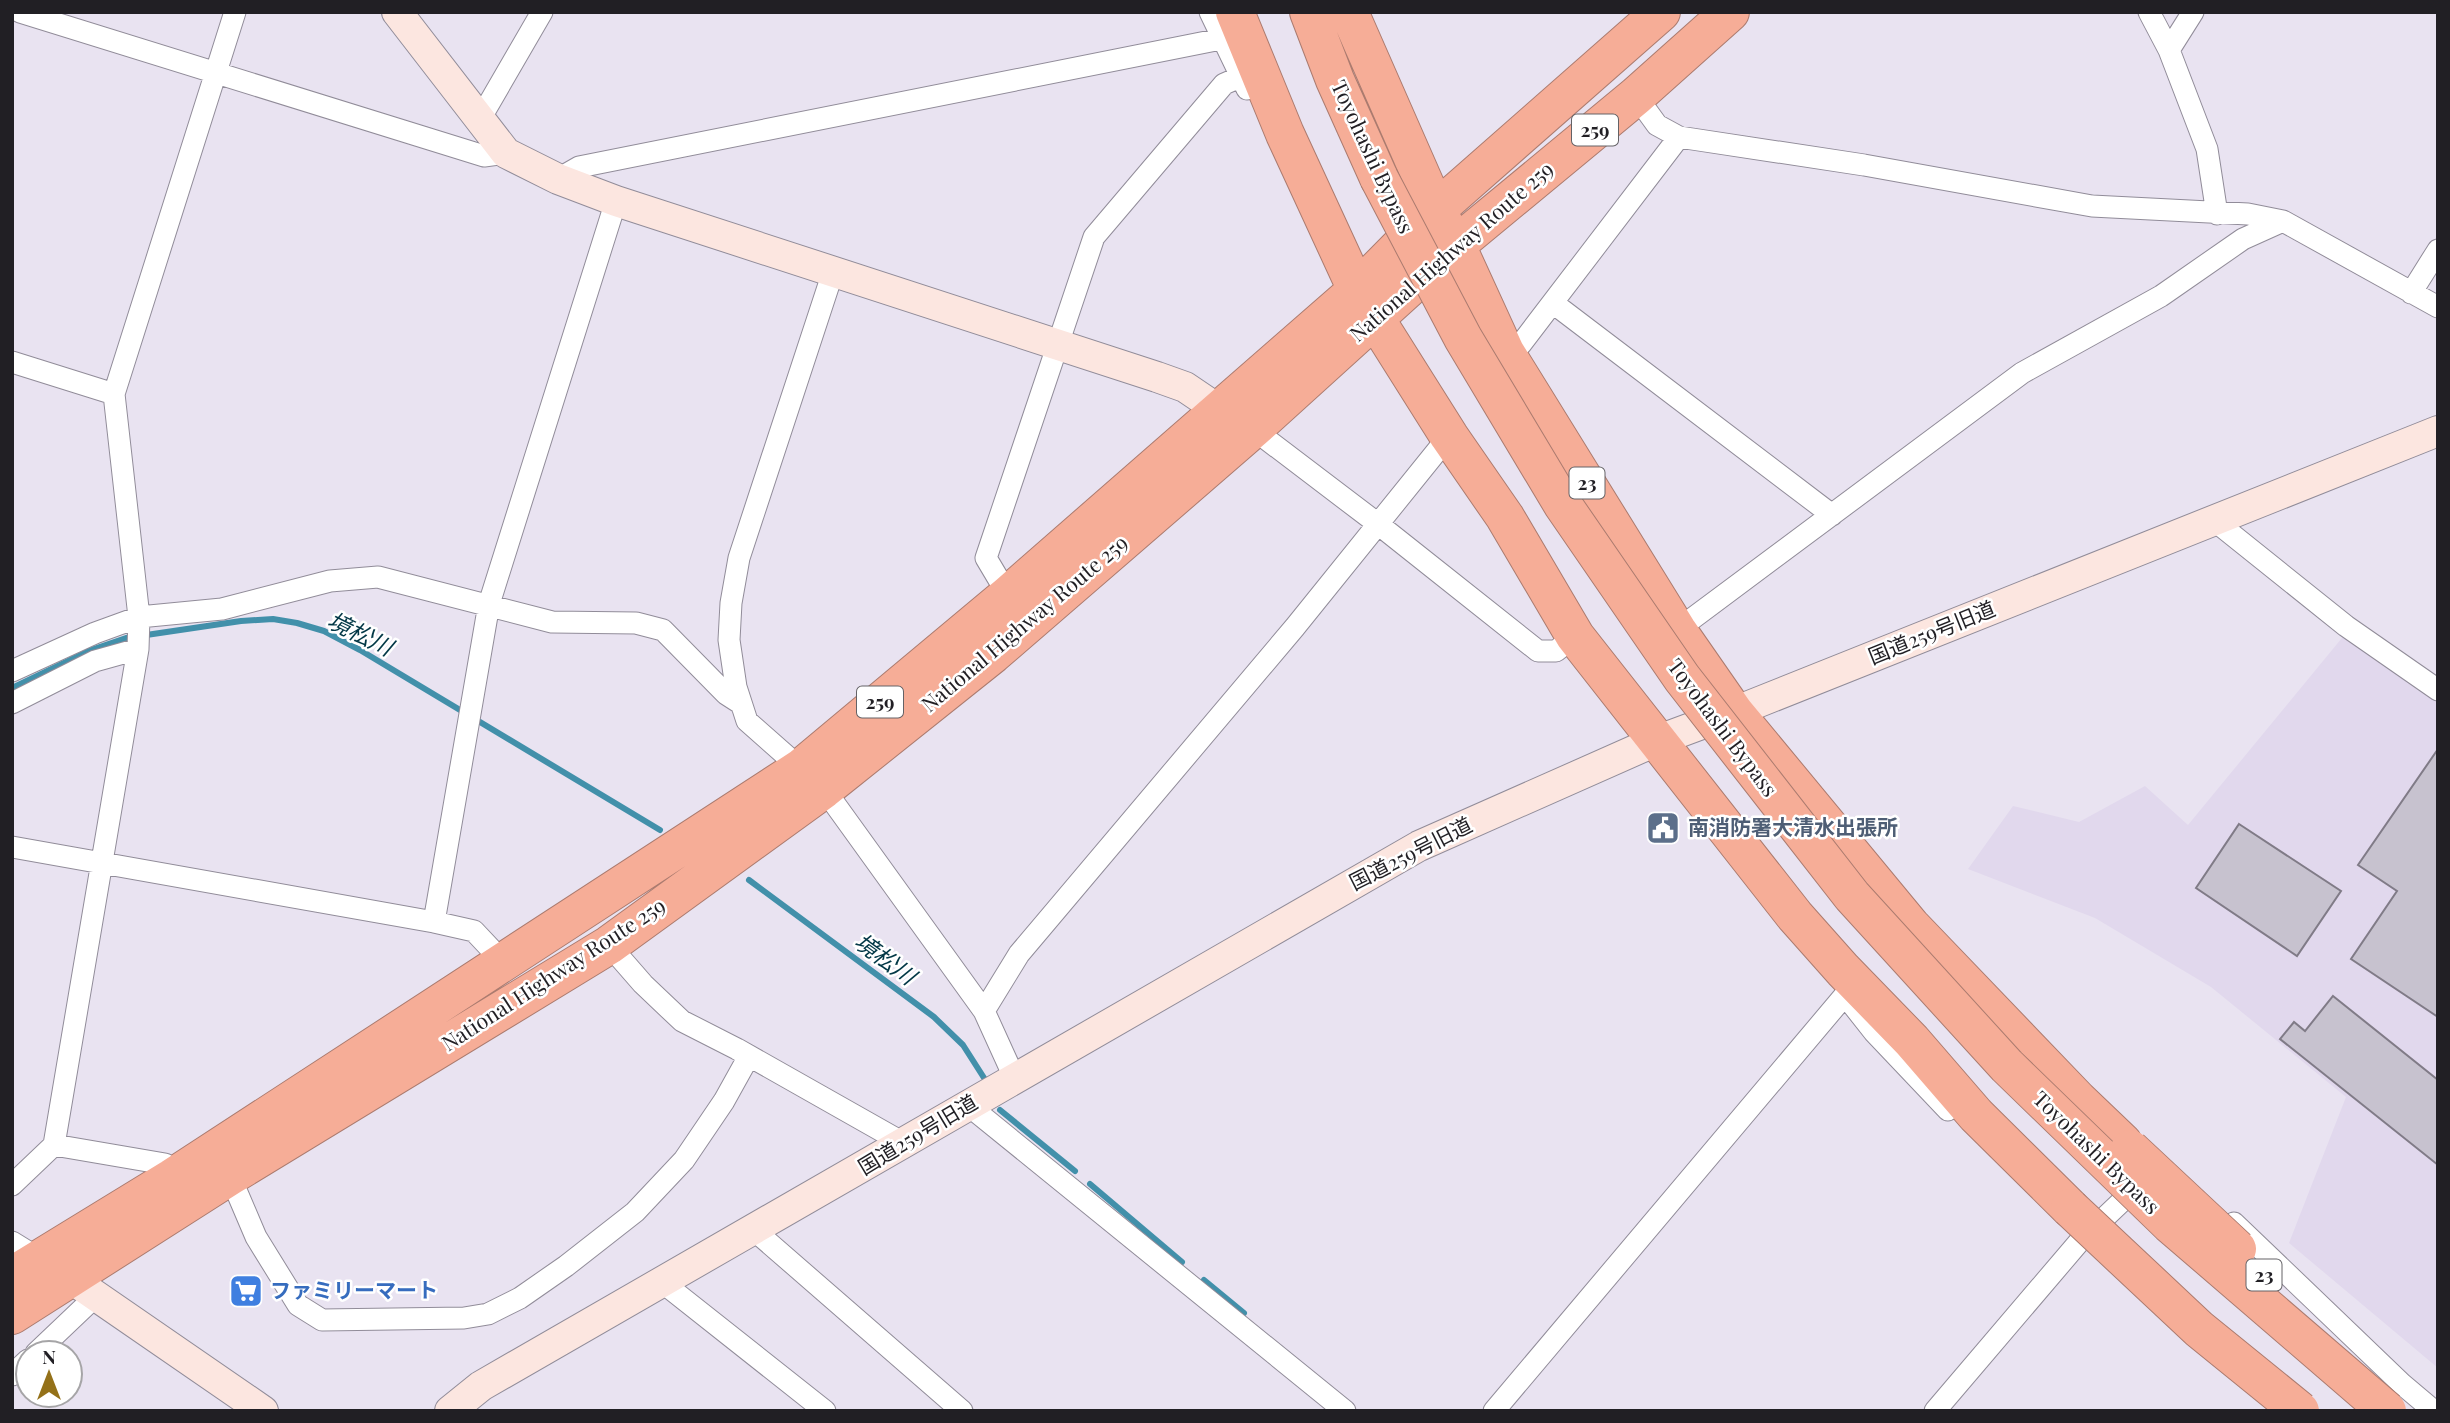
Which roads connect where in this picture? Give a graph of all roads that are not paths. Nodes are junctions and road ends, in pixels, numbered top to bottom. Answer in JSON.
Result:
{"nodes":[{"id":1,"x":20,"y":12,"type":"edge"},
{"id":2,"x":235,"y":12,"type":"edge"},
{"id":3,"x":397,"y":12,"type":"edge"},
{"id":4,"x":542,"y":12,"type":"edge"},
{"id":5,"x":1210,"y":12,"type":"edge"},
{"id":6,"x":1309,"y":12,"type":"edge"},
{"id":7,"x":1661,"y":12,"type":"edge"},
{"id":8,"x":1730,"y":12,"type":"edge"},
{"id":9,"x":2149,"y":12,"type":"edge"},
{"id":10,"x":2193,"y":12,"type":"edge"},
{"id":11,"x":1351,"y":15,"type":"edge"},
{"id":12,"x":1228,"y":25,"type":"edge"},
{"id":13,"x":2169,"y":50,"type":"junction"},
{"id":14,"x":217,"y":73,"type":"junction"},
{"id":15,"x":1240,"y":77,"type":"junction"},
{"id":16,"x":1636,"y":96,"type":"junction"},
{"id":17,"x":480,"y":119,"type":"junction"},
{"id":18,"x":1285,"y":134,"type":"junction"},
{"id":19,"x":1679,"y":137,"type":"junction"},
{"id":20,"x":506,"y":153,"type":"junction"},
{"id":21,"x":558,"y":179,"type":"junction"},
{"id":22,"x":616,"y":201,"type":"junction"},
{"id":23,"x":1436,"y":210,"type":"junction"},
{"id":24,"x":2217,"y":214,"type":"junction"},
{"id":25,"x":2283,"y":221,"type":"junction"},
{"id":26,"x":1456,"y":245,"type":"junction"},
{"id":27,"x":2438,"y":250,"type":"edge"},
{"id":28,"x":833,"y":272,"type":"junction"},
{"id":29,"x":2411,"y":293,"type":"junction"},
{"id":30,"x":1365,"y":303,"type":"junction"},
{"id":31,"x":1553,"y":303,"type":"junction"},
{"id":32,"x":2438,"y":307,"type":"edge"},
{"id":33,"x":1058,"y":345,"type":"junction"},
{"id":34,"x":1506,"y":352,"type":"junction"},
{"id":35,"x":12,"y":362,"type":"edge"},
{"id":36,"x":114,"y":394,"type":"junction"},
{"id":37,"x":1219,"y":410,"type":"junction"},
{"id":38,"x":1253,"y":429,"type":"junction"},
{"id":39,"x":2438,"y":430,"type":"edge"},
{"id":40,"x":1449,"y":436,"type":"junction"},
{"id":41,"x":1832,"y":515,"type":"junction"},
{"id":42,"x":2215,"y":521,"type":"junction"},
{"id":43,"x":1378,"y":524,"type":"junction"},
{"id":44,"x":1008,"y":595,"type":"junction"},
{"id":45,"x":489,"y":604,"type":"junction"},
{"id":46,"x":1677,"y":630,"type":"junction"},
{"id":47,"x":138,"y":634,"type":"junction"},
{"id":48,"x":1575,"y":636,"type":"junction"},
{"id":49,"x":12,"y":671,"type":"edge"},
{"id":50,"x":2438,"y":690,"type":"edge"},
{"id":51,"x":12,"y":703,"type":"edge"},
{"id":52,"x":740,"y":703,"type":"junction"},
{"id":53,"x":1734,"y":712,"type":"junction"},
{"id":54,"x":1656,"y":741,"type":"junction"},
{"id":55,"x":812,"y":778,"type":"junction"},
{"id":56,"x":12,"y":846,"type":"edge"},
{"id":57,"x":103,"y":863,"type":"junction"},
{"id":58,"x":434,"y":922,"type":"junction"},
{"id":59,"x":1910,"y":926,"type":"junction"},
{"id":60,"x":609,"y":945,"type":"junction"},
{"id":61,"x":503,"y":963,"type":"junction"},
{"id":62,"x":1844,"y":983,"type":"junction"},
{"id":63,"x":984,"y":1011,"type":"junction"},
{"id":64,"x":749,"y":1056,"type":"junction"},
{"id":65,"x":1014,"y":1077,"type":"junction"},
{"id":66,"x":968,"y":1105,"type":"junction"},
{"id":67,"x":905,"y":1144,"type":"junction"},
{"id":68,"x":54,"y":1145,"type":"junction"},
{"id":69,"x":2167,"y":1160,"type":"junction"},
{"id":70,"x":230,"y":1176,"type":"junction"},
{"id":71,"x":172,"y":1178,"type":"junction"},
{"id":72,"x":12,"y":1185,"type":"edge"},
{"id":73,"x":2075,"y":1225,"type":"junction"},
{"id":74,"x":754,"y":1230,"type":"junction"},
{"id":75,"x":46,"y":1270,"type":"edge"},
{"id":76,"x":662,"y":1282,"type":"junction"},
{"id":77,"x":12,"y":1315,"type":"edge"},
{"id":78,"x":38,"y":1339,"type":"edge"},
{"id":79,"x":2397,"y":1402,"type":"edge"},
{"id":80,"x":263,"y":1411,"type":"edge"},
{"id":81,"x":450,"y":1411,"type":"edge"},
{"id":82,"x":825,"y":1411,"type":"edge"},
{"id":83,"x":962,"y":1411,"type":"edge"},
{"id":84,"x":1345,"y":1411,"type":"edge"},
{"id":85,"x":1494,"y":1411,"type":"edge"},
{"id":86,"x":1935,"y":1411,"type":"edge"},
{"id":87,"x":2272,"y":1411,"type":"edge"},
{"id":88,"x":2300,"y":1411,"type":"edge"},
{"id":89,"x":2381,"y":1411,"type":"edge"},
{"id":90,"x":2434,"y":1411,"type":"edge"}],
"edges":[{"from":1,"to":14,"type":"street"},
{"from":2,"to":14,"type":"street"},
{"from":3,"to":17,"type":"street"},
{"from":4,"to":17,"type":"street"},
{"from":5,"to":12,"type":"street"},
{"from":6,"to":79,"type":"highway","name":"Toyohashi Bypass","number":"23","bridge":true},
{"from":7,"to":23,"type":"highway","name":"National Highway Route 259","number":"259"},
{"from":8,"to":16,"type":"highway","name":"National Highway Route 259","number":"259"},
{"from":9,"to":13,"type":"street"},
{"from":10,"to":13,"type":"street"},
{"from":11,"to":23,"type":"highway","number":"23"},
{"from":12,"to":15,"type":"street"},
{"from":12,"to":18,"type":"highway"},
{"from":12,"to":21,"type":"street"},
{"from":13,"to":24,"type":"street"},
{"from":14,"to":20,"type":"street"},
{"from":14,"to":36,"type":"street"},
{"from":15,"to":18,"type":"street"},
{"from":15,"to":33,"type":"street"},
{"from":16,"to":19,"type":"street"},
{"from":16,"to":26,"type":"highway","name":"National Highway Route 259","number":"259"},
{"from":17,"to":20,"type":"street"},
{"from":18,"to":30,"type":"highway"},
{"from":19,"to":24,"type":"street"},
{"from":19,"to":31,"type":"street"},
{"from":20,"to":21,"type":"street"},
{"from":21,"to":22,"type":"street"},
{"from":22,"to":28,"type":"street"},
{"from":22,"to":45,"type":"street"},
{"from":23,"to":26,"type":"highway","number":"23"},
{"from":23,"to":30,"type":"highway","name":"National Highway Route 259","number":"259"},
{"from":24,"to":25,"type":"street"},
{"from":25,"to":29,"type":"street"},
{"from":25,"to":41,"type":"street"},
{"from":26,"to":30,"type":"highway","name":"National Highway Route 259","number":"259"},
{"from":26,"to":34,"type":"highway","number":"23"},
{"from":27,"to":29,"type":"street"},
{"from":28,"to":33,"type":"street"},
{"from":28,"to":52,"type":"street"},
{"from":29,"to":32,"type":"street"},
{"from":30,"to":37,"type":"highway","name":"National Highway Route 259","number":"259"},
{"from":30,"to":38,"type":"highway","name":"National Highway Route 259","number":"259"},
{"from":30,"to":40,"type":"highway"},
{"from":31,"to":34,"type":"street"},
{"from":31,"to":41,"type":"street"},
{"from":33,"to":37,"type":"street"},
{"from":33,"to":44,"type":"street"},
{"from":34,"to":46,"type":"highway","number":"23"},
{"from":35,"to":36,"type":"street"},
{"from":36,"to":47,"type":"street"},
{"from":37,"to":44,"type":"highway","name":"National Highway Route 259","number":"259"},
{"from":38,"to":43,"type":"street"},
{"from":38,"to":55,"type":"highway","name":"National Highway Route 259","number":"259"},
{"from":39,"to":42,"type":"street","name":"国道259号旧道"},
{"from":40,"to":43,"type":"street"},
{"from":40,"to":48,"type":"highway"},
{"from":41,"to":46,"type":"street"},
{"from":42,"to":50,"type":"street"},
{"from":42,"to":53,"type":"street","name":"国道259号旧道"},
{"from":43,"to":48,"type":"street"},
{"from":43,"to":63,"type":"street"},
{"from":44,"to":55,"type":"highway","name":"National Highway Route 259","number":"259"},
{"from":45,"to":47,"type":"street"},
{"from":45,"to":52,"type":"street"},
{"from":45,"to":58,"type":"street"},
{"from":46,"to":53,"type":"highway","number":"23"},
{"from":47,"to":49,"type":"street"},
{"from":47,"to":51,"type":"street"},
{"from":47,"to":57,"type":"street"},
{"from":48,"to":54,"type":"highway"},
{"from":52,"to":55,"type":"street"},
{"from":53,"to":54,"type":"street","name":"国道259号旧道"},
{"from":53,"to":59,"type":"highway","number":"23"},
{"from":54,"to":62,"type":"highway"},
{"from":54,"to":65,"type":"street","name":"国道259号旧道"},
{"from":55,"to":60,"type":"highway","name":"National Highway Route 259","number":"259"},
{"from":55,"to":61,"type":"highway","name":"National Highway Route 259","number":"259"},
{"from":55,"to":63,"type":"street"},
{"from":56,"to":57,"type":"street"},
{"from":57,"to":58,"type":"street"},
{"from":57,"to":68,"type":"street"},
{"from":58,"to":61,"type":"street"},
{"from":59,"to":69,"type":"street"},
{"from":59,"to":79,"type":"highway","number":"23","bridge":true},
{"from":60,"to":64,"type":"street"},
{"from":60,"to":70,"type":"highway","name":"National Highway Route 259","number":"259"},
{"from":61,"to":71,"type":"highway","name":"National Highway Route 259","number":"259"},
{"from":62,"to":73,"type":"highway"},
{"from":62,"to":85,"type":"street"},
{"from":63,"to":65,"type":"street"},
{"from":64,"to":67,"type":"street"},
{"from":64,"to":70,"type":"street"},
{"from":65,"to":66,"type":"street","name":"国道259号旧道"},
{"from":66,"to":67,"type":"street","name":"国道259号旧道"},
{"from":66,"to":84,"type":"street"},
{"from":67,"to":74,"type":"street","name":"国道259号旧道"},
{"from":68,"to":71,"type":"street"},
{"from":68,"to":72,"type":"street"},
{"from":69,"to":73,"type":"street"},
{"from":69,"to":79,"type":"street"},
{"from":70,"to":75,"type":"highway","name":"National Highway Route 259","number":"259"},
{"from":71,"to":75,"type":"highway","name":"National Highway Route 259","number":"259"},
{"from":73,"to":86,"type":"street"},
{"from":73,"to":87,"type":"street"},
{"from":73,"to":88,"type":"highway","bridge":true},
{"from":74,"to":76,"type":"street","name":"国道259号旧道"},
{"from":74,"to":83,"type":"street"},
{"from":75,"to":77,"type":"highway","name":"National Highway Route 259","number":"259"},
{"from":75,"to":78,"type":"street"},
{"from":75,"to":80,"type":"street"},
{"from":76,"to":81,"type":"street","name":"国道259号旧道"},
{"from":76,"to":82,"type":"street"},
{"from":79,"to":89,"type":"street"},
{"from":79,"to":90,"type":"street"}]}
